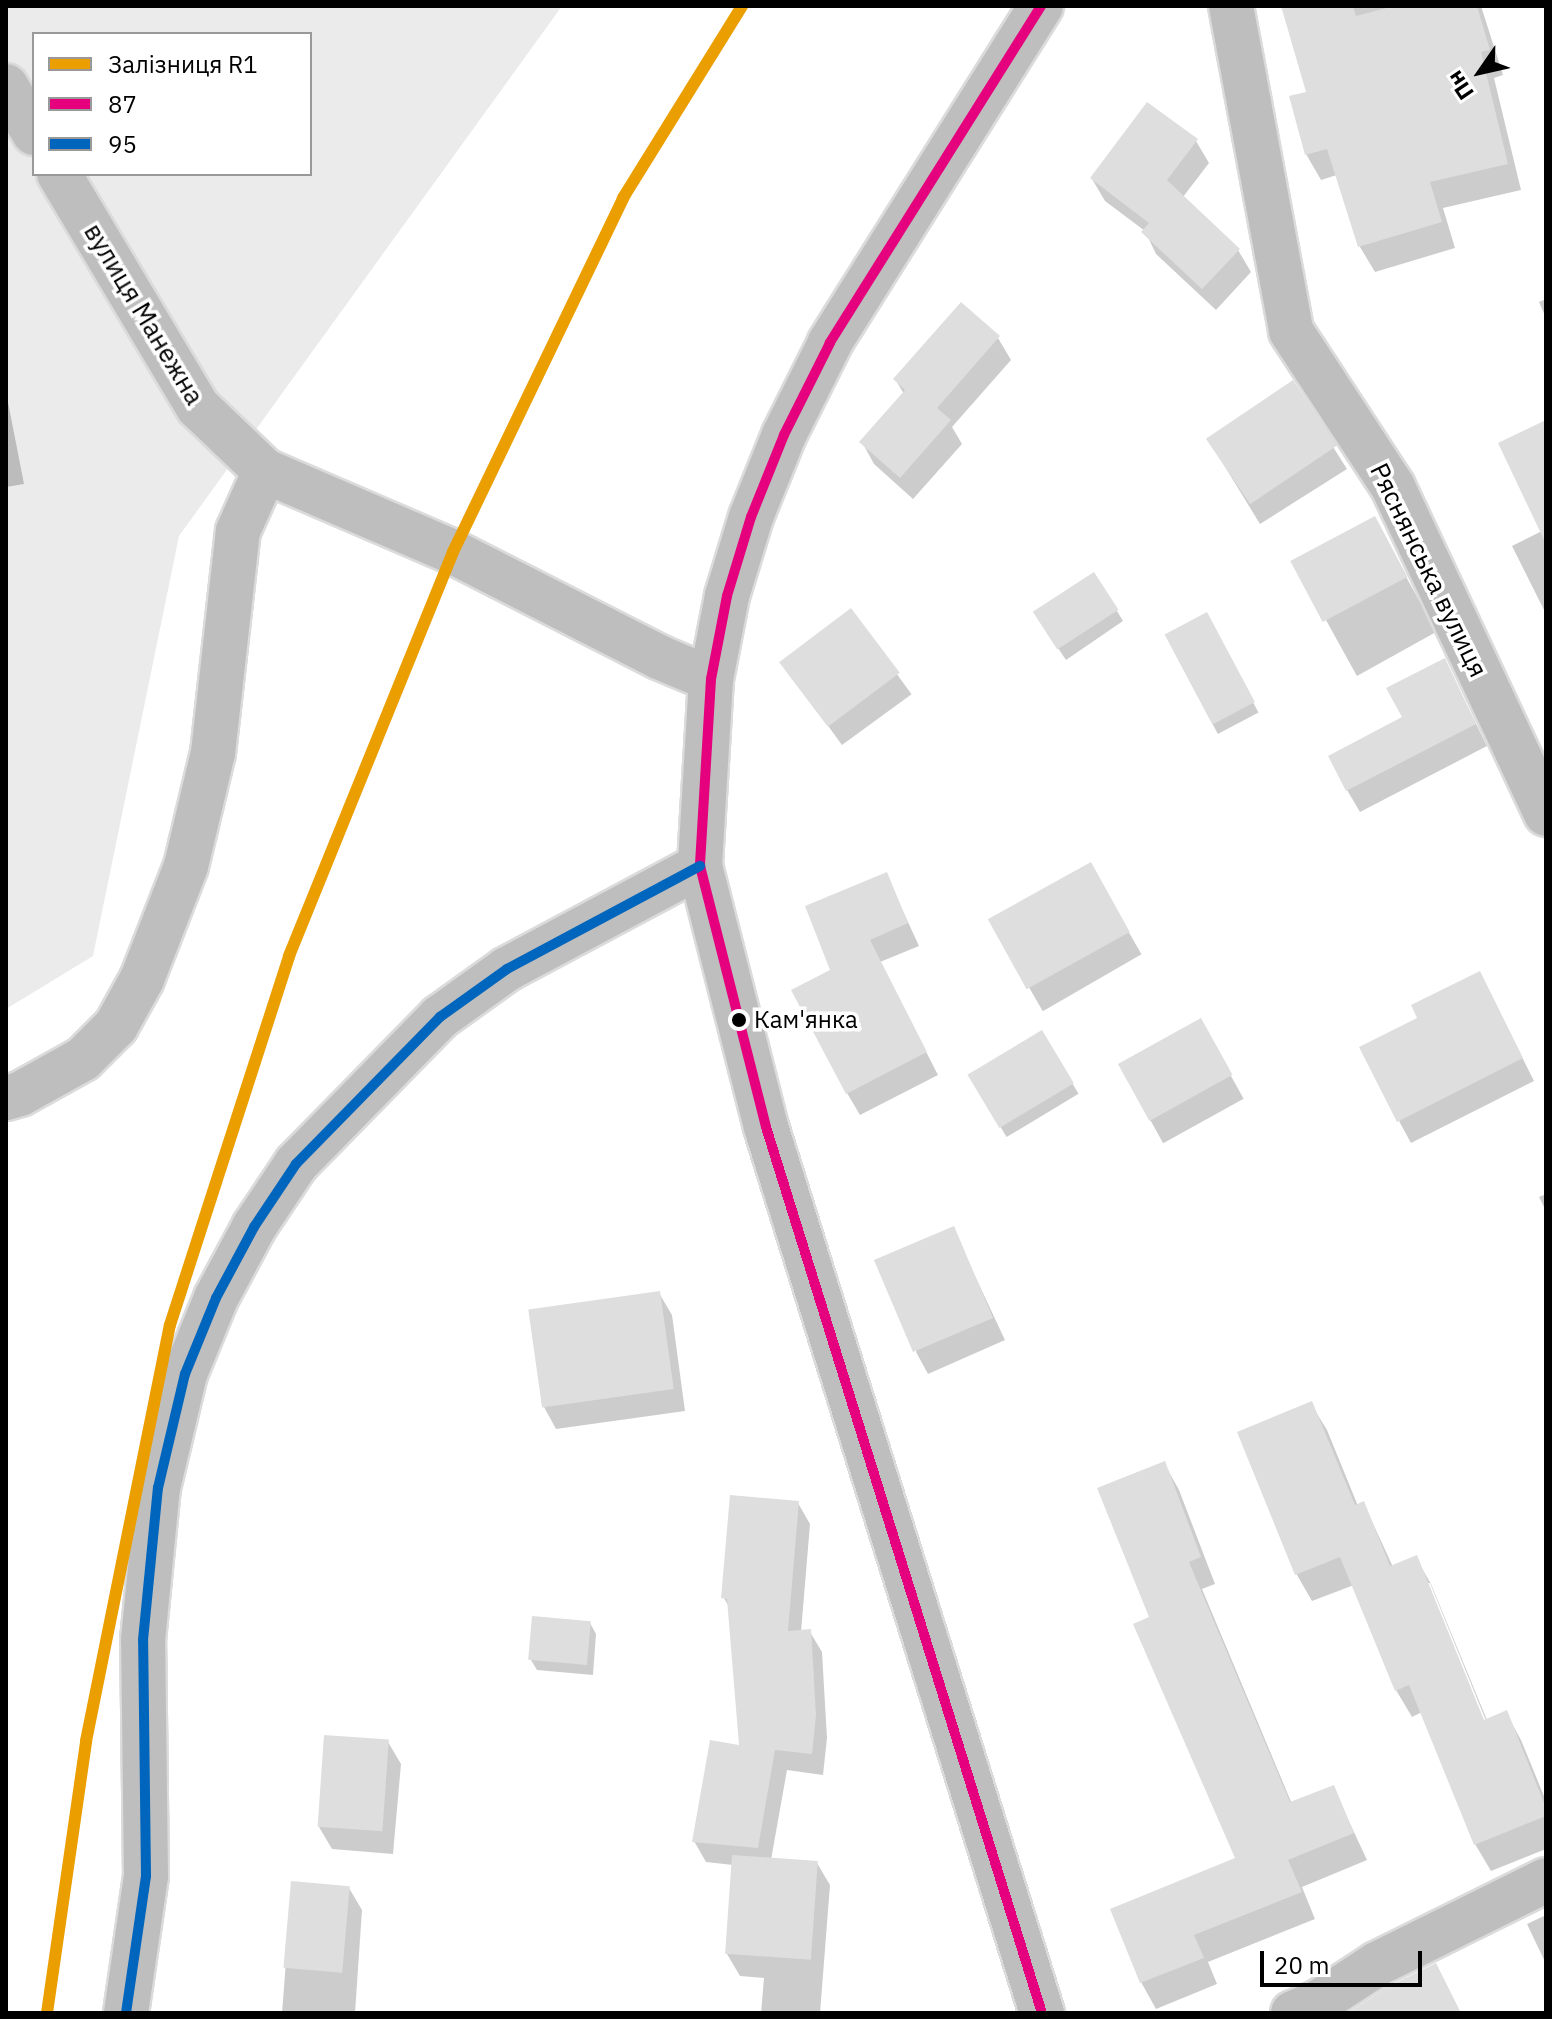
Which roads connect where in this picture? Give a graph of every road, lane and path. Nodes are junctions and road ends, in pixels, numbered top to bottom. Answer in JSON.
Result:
{"nodes":[{"id":1,"x":1041,"y":6,"type":"edge"},
{"id":2,"x":1231,"y":6,"type":"edge"},
{"id":3,"x":6,"y":86,"type":"edge"},
{"id":4,"x":32,"y":130,"type":"edge"},
{"id":5,"x":60,"y":176,"type":"edge"},
{"id":6,"x":265,"y":471,"type":"junction"},
{"id":7,"x":711,"y":679,"type":"junction"},
{"id":8,"x":1546,"y":814,"type":"edge"},
{"id":9,"x":700,"y":866,"type":"junction"},
{"id":10,"x":6,"y":1098,"type":"edge"},
{"id":11,"x":1546,"y":1880,"type":"edge"},
{"id":12,"x":126,"y":2013,"type":"edge"},
{"id":13,"x":1042,"y":2013,"type":"edge"},
{"id":14,"x":1293,"y":2013,"type":"edge"}],
"edges":[{"from":1,"to":7,"type":"street"},
{"from":2,"to":8,"type":"street","name":"Ряснянська вулиця"},
{"from":3,"to":4,"type":"street"},
{"from":5,"to":6,"type":"street","name":"вулиця Манежна"},
{"from":6,"to":7,"type":"street","name":"вулиця Манежна"},
{"from":6,"to":10,"type":"street"},
{"from":7,"to":9,"type":"street"},
{"from":9,"to":12,"type":"street"},
{"from":9,"to":13,"type":"street"},
{"from":11,"to":14,"type":"street"}]}
